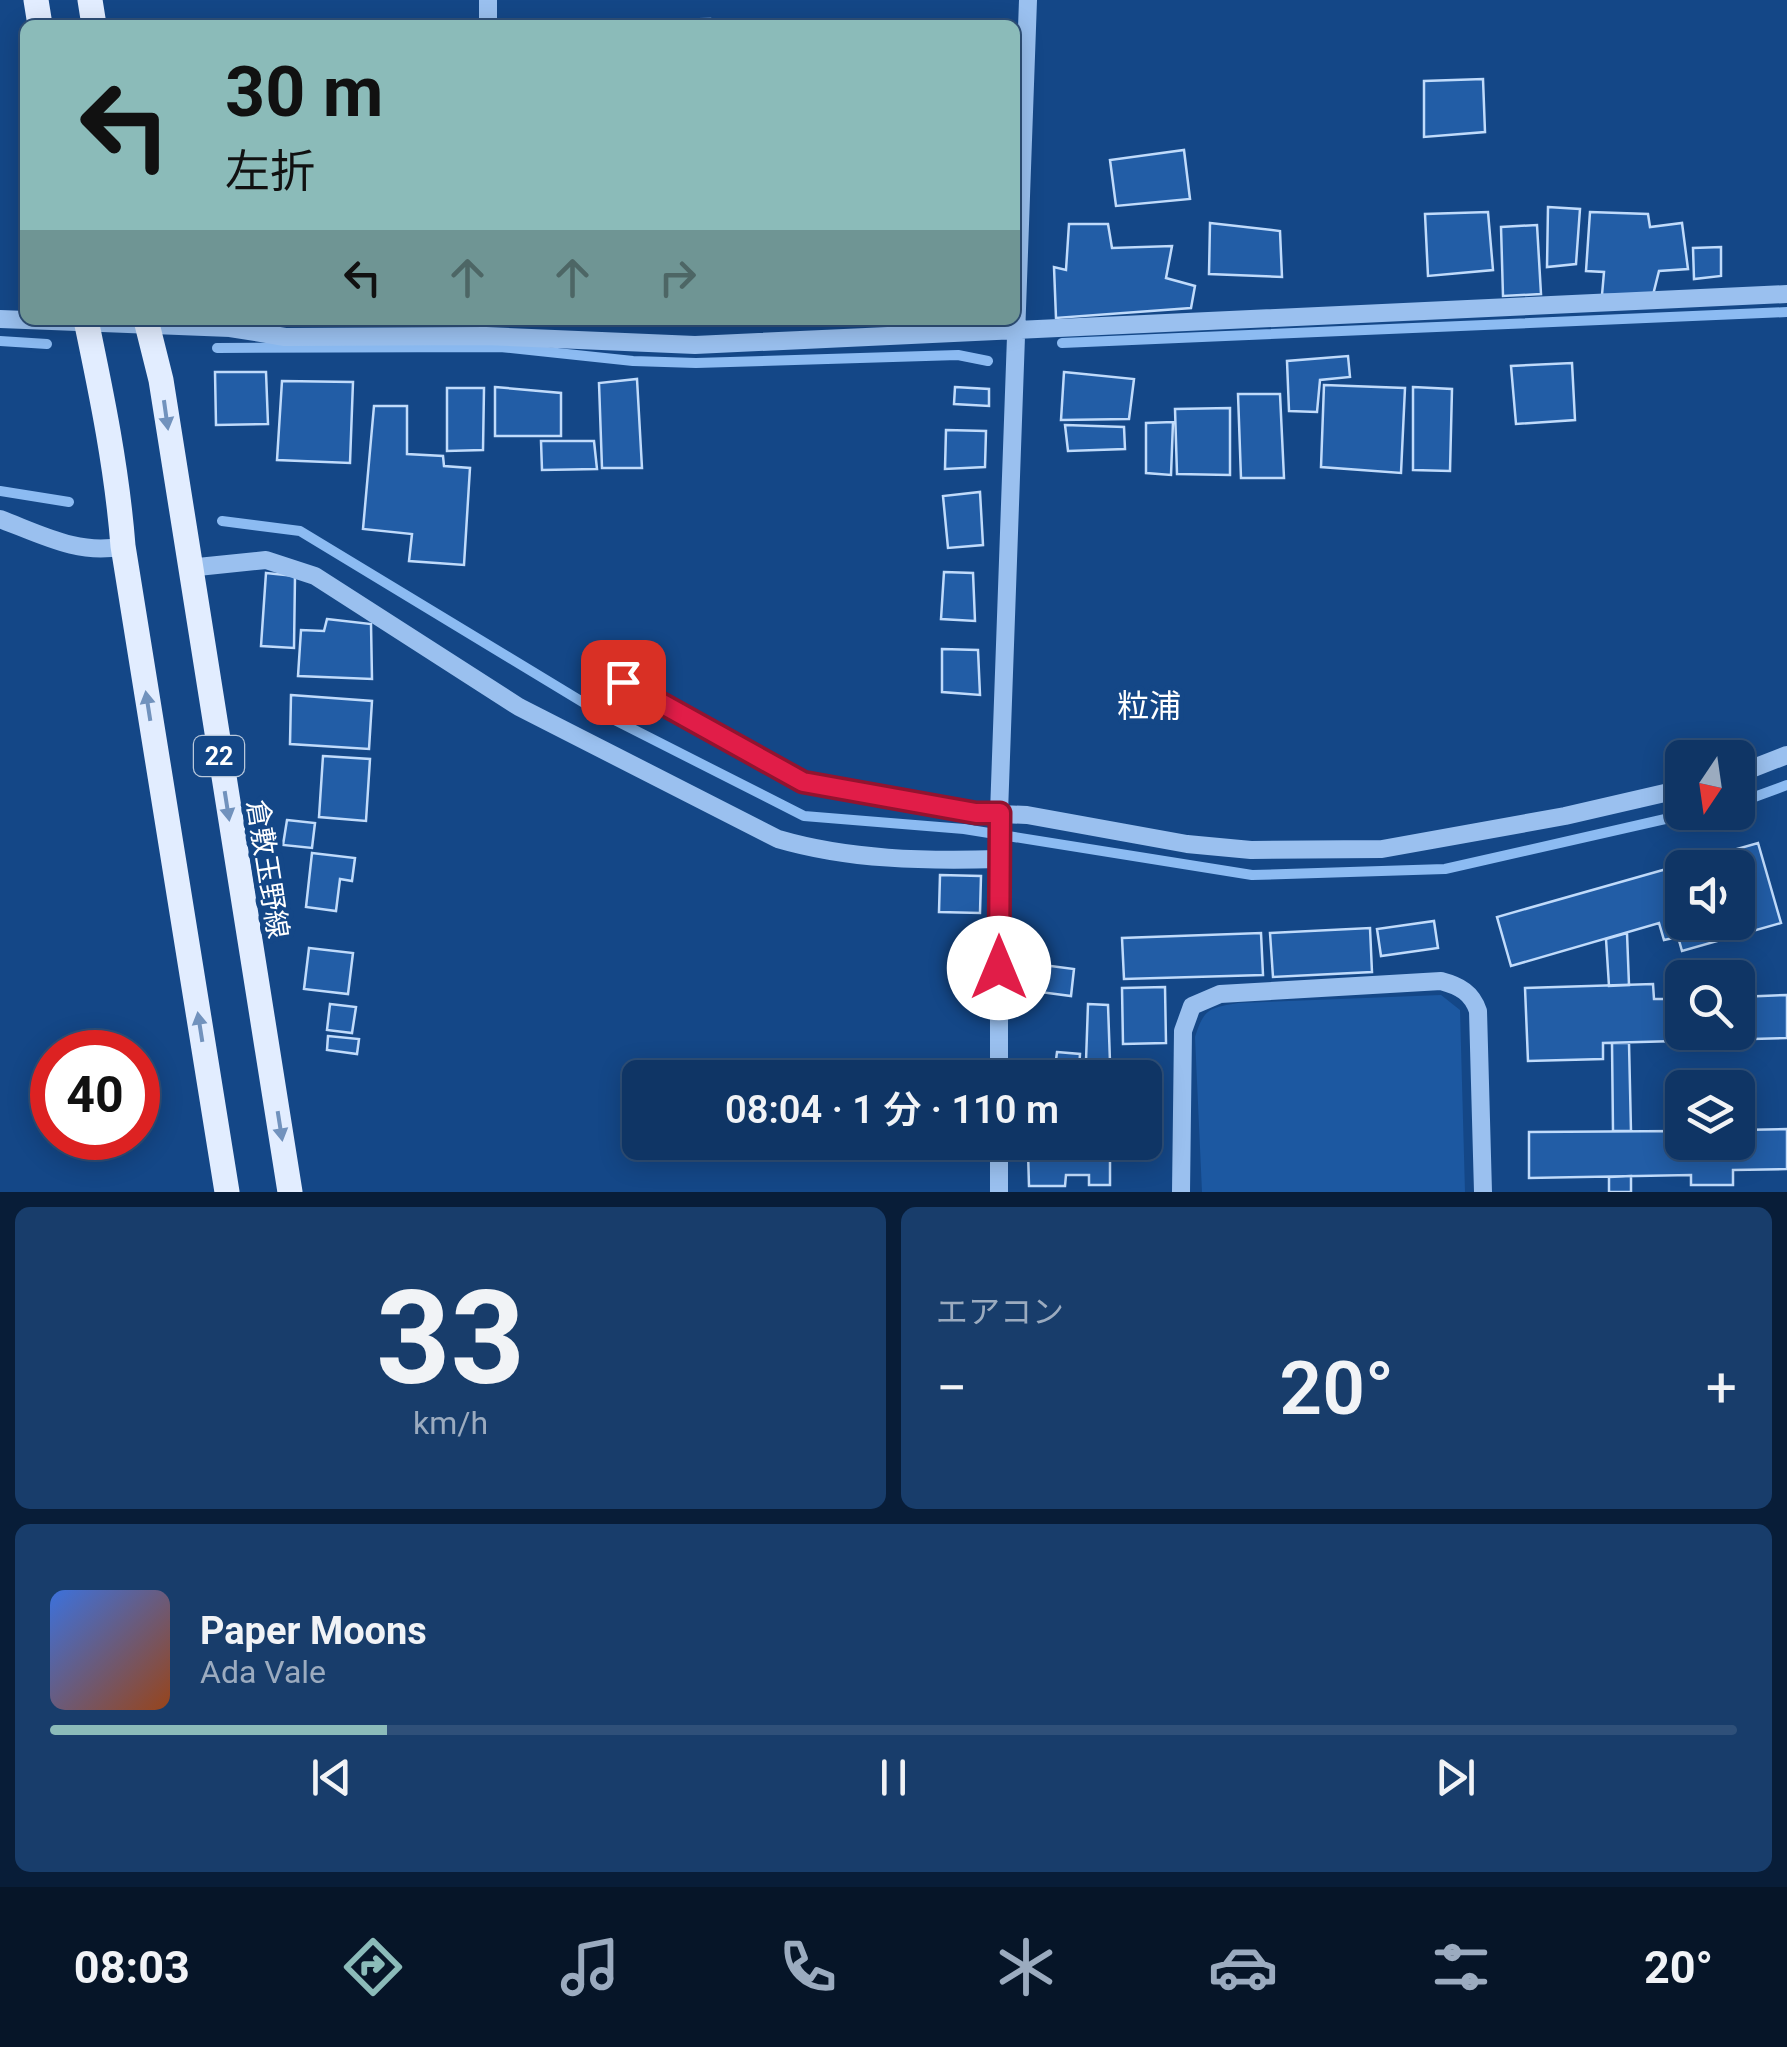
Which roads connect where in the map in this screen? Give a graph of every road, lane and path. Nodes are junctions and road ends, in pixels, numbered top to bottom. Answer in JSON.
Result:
{"nodes":[{"id":1,"x":1028,"y":0,"type":"edge"},
{"id":2,"x":1020,"y":262,"type":"edge"},
{"id":3,"x":1787,"y":294,"type":"edge"},
{"id":4,"x":87,"y":325,"type":"edge"},
{"id":5,"x":147,"y":325,"type":"edge"},
{"id":6,"x":180,"y":325,"type":"edge"},
{"id":7,"x":1018,"y":325,"type":"edge"},
{"id":8,"x":486,"y":328,"type":"edge"},
{"id":9,"x":1018,"y":328,"type":"junction"},
{"id":10,"x":0,"y":520,"type":"edge"},
{"id":11,"x":123,"y":546,"type":"junction"},
{"id":12,"x":188,"y":568,"type":"junction"},
{"id":13,"x":623,"y":682,"type":"dead end"},
{"id":14,"x":1787,"y":755,"type":"edge"},
{"id":15,"x":1755,"y":767,"type":"edge"},
{"id":16,"x":1665,"y":793,"type":"edge"},
{"id":17,"x":999,"y":819,"type":"junction"},
{"id":18,"x":999,"y":854,"type":"junction"},
{"id":19,"x":999,"y":1060,"type":"edge"},
{"id":20,"x":999,"y":1160,"type":"edge"},
{"id":21,"x":227,"y":1192,"type":"edge"},
{"id":22,"x":290,"y":1192,"type":"edge"},
{"id":23,"x":999,"y":1192,"type":"edge"},
{"id":24,"x":1181,"y":1192,"type":"edge"},
{"id":25,"x":1483,"y":1192,"type":"edge"}],
"edges":[{"from":1,"to":2,"type":"street"},
{"from":3,"to":9,"type":"street"},
{"from":4,"to":11,"type":"main road","number":"22"},
{"from":5,"to":12,"type":"main road","name":"倉敷玉野線","number":"22","one_way":true},
{"from":6,"to":8,"type":"street"},
{"from":7,"to":9,"type":"street"},
{"from":8,"to":9,"type":"street"},
{"from":9,"to":17,"type":"street"},
{"from":10,"to":11,"type":"street"},
{"from":21,"to":11,"type":"main road","number":"22","one_way":true},
{"from":12,"to":18,"type":"street"},
{"from":12,"to":22,"type":"main road","name":"倉敷玉野線","number":"22","one_way":true},
{"from":13,"to":17,"type":"street"},
{"from":14,"to":15,"type":"street"},
{"from":16,"to":17,"type":"street"},
{"from":17,"to":18,"type":"street"},
{"from":18,"to":19,"type":"street"},
{"from":20,"to":23,"type":"street"},
{"from":24,"to":25,"type":"street"}]}
